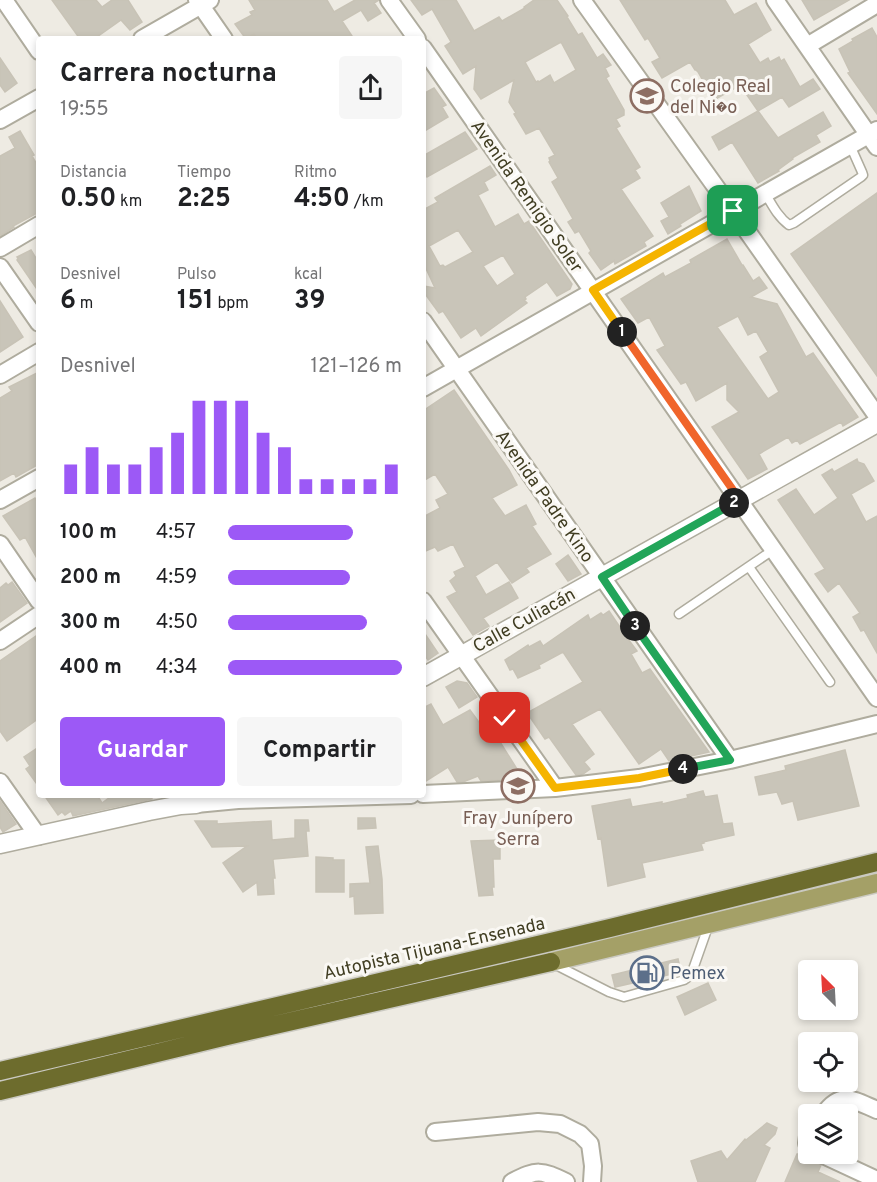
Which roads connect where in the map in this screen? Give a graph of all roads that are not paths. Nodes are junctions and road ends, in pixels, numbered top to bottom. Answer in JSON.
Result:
{"nodes":[{"id":1,"x":4,"y":0,"type":"edge"},
{"id":2,"x":389,"y":0,"type":"edge"},
{"id":3,"x":582,"y":0,"type":"edge"},
{"id":4,"x":775,"y":0,"type":"edge"},
{"id":5,"x":202,"y":2,"type":"edge"},
{"id":6,"x":877,"y":4,"type":"edge"},
{"id":7,"x":146,"y":36,"type":"edge"},
{"id":8,"x":222,"y":36,"type":"edge"},
{"id":9,"x":415,"y":36,"type":"edge"},
{"id":10,"x":807,"y":46,"type":"junction"},
{"id":11,"x":36,"y":47,"type":"edge"},
{"id":12,"x":426,"y":52,"type":"edge"},
{"id":13,"x":36,"y":100,"type":"edge"},
{"id":14,"x":0,"y":120,"type":"edge"},
{"id":15,"x":874,"y":137,"type":"edge"},
{"id":16,"x":850,"y":145,"type":"junction"},
{"id":17,"x":765,"y":193,"type":"junction"},
{"id":18,"x":733,"y":211,"type":"junction"},
{"id":19,"x":36,"y":227,"type":"edge"},
{"id":20,"x":0,"y":248,"type":"edge"},
{"id":21,"x":0,"y":267,"type":"edge"},
{"id":22,"x":593,"y":290,"type":"junction"},
{"id":23,"x":36,"y":318,"type":"edge"},
{"id":24,"x":426,"y":325,"type":"edge"},
{"id":25,"x":36,"y":354,"type":"edge"},
{"id":26,"x":456,"y":369,"type":"junction"},
{"id":27,"x":0,"y":375,"type":"edge"},
{"id":28,"x":426,"y":386,"type":"edge"},
{"id":29,"x":877,"y":416,"type":"edge"},
{"id":30,"x":877,"y":423,"type":"edge"},
{"id":31,"x":36,"y":480,"type":"edge"},
{"id":32,"x":0,"y":500,"type":"edge"},
{"id":33,"x":740,"y":500,"type":"junction"},
{"id":34,"x":0,"y":544,"type":"edge"},
{"id":35,"x":774,"y":550,"type":"junction"},
{"id":36,"x":749,"y":567,"type":"junction"},
{"id":37,"x":602,"y":577,"type":"junction"},
{"id":38,"x":36,"y":596,"type":"edge"},
{"id":39,"x":426,"y":605,"type":"edge"},
{"id":40,"x":679,"y":614,"type":"dead end"},
{"id":41,"x":36,"y":617,"type":"edge"},
{"id":42,"x":0,"y":641,"type":"edge"},
{"id":43,"x":461,"y":656,"type":"junction"},
{"id":44,"x":426,"y":675,"type":"edge"},
{"id":45,"x":830,"y":682,"type":"dead end"},
{"id":46,"x":877,"y":698,"type":"edge"},
{"id":47,"x":877,"y":724,"type":"edge"},
{"id":48,"x":730,"y":760,"type":"junction"},
{"id":49,"x":0,"y":782,"type":"edge"},
{"id":50,"x":555,"y":788,"type":"junction"},
{"id":51,"x":426,"y":794,"type":"edge"},
{"id":52,"x":293,"y":798,"type":"edge"},
{"id":53,"x":191,"y":800,"type":"edge"},
{"id":54,"x":38,"y":836,"type":"junction"},
{"id":55,"x":0,"y":844,"type":"edge"},
{"id":56,"x":877,"y":861,"type":"edge"},
{"id":57,"x":877,"y":883,"type":"edge"},
{"id":58,"x":710,"y":924,"type":"junction"},
{"id":59,"x":551,"y":962,"type":"junction"},
{"id":60,"x":0,"y":1071,"type":"edge"},
{"id":61,"x":0,"y":1091,"type":"edge"},
{"id":62,"x":833,"y":1104,"type":"edge"},
{"id":63,"x":875,"y":1105,"type":"edge"},
{"id":64,"x":435,"y":1132,"type":"dead end"},
{"id":65,"x":843,"y":1164,"type":"edge"},
{"id":66,"x":877,"y":1180,"type":"edge"},
{"id":67,"x":512,"y":1182,"type":"edge"},
{"id":68,"x":566,"y":1182,"type":"edge"},
{"id":69,"x":592,"y":1182,"type":"edge"}],
"edges":[{"from":1,"to":11,"type":"street"},
{"from":2,"to":9,"type":"street"},
{"from":3,"to":18,"type":"street"},
{"from":4,"to":10,"type":"street"},
{"from":5,"to":7,"type":"street"},
{"from":5,"to":8,"type":"street"},
{"from":6,"to":10,"type":"street"},
{"from":10,"to":15,"type":"street"},
{"from":12,"to":22,"type":"street","name":"Avenida Remigio Soler"},
{"from":13,"to":14,"type":"street"},
{"from":15,"to":16,"type":"street"},
{"from":16,"to":17,"type":"street"},
{"from":16,"to":17,"type":"lane"},
{"from":17,"to":18,"type":"street"},
{"from":18,"to":22,"type":"street"},
{"from":18,"to":29,"type":"street"},
{"from":19,"to":20,"type":"street"},
{"from":21,"to":23,"type":"street"},
{"from":22,"to":26,"type":"street"},
{"from":22,"to":33,"type":"street","name":"Avenida Remigio Soler"},
{"from":24,"to":26,"type":"street","name":"Avenida Padre Kino"},
{"from":25,"to":27,"type":"street"},
{"from":26,"to":28,"type":"street"},
{"from":26,"to":37,"type":"street","name":"Avenida Padre Kino"},
{"from":30,"to":33,"type":"street","name":"Calle Culiacán"},
{"from":31,"to":32,"type":"street"},
{"from":33,"to":35,"type":"street","name":"Avenida Remigio Soler"},
{"from":33,"to":37,"type":"street","name":"Calle Culiacán"},
{"from":34,"to":38,"type":"street"},
{"from":35,"to":36,"type":"lane"},
{"from":35,"to":46,"type":"street","name":"Avenida Remigio Soler"},
{"from":36,"to":40,"type":"lane"},
{"from":36,"to":45,"type":"lane"},
{"from":37,"to":43,"type":"street","name":"Calle Culiacán"},
{"from":37,"to":48,"type":"street","name":"Avenida Padre Kino"},
{"from":39,"to":43,"type":"street"},
{"from":41,"to":42,"type":"street"},
{"from":43,"to":44,"type":"street","name":"Calle Culiacán"},
{"from":43,"to":50,"type":"street"},
{"from":47,"to":48,"type":"street"},
{"from":48,"to":50,"type":"street"},
{"from":49,"to":54,"type":"street"},
{"from":50,"to":51,"type":"street"},
{"from":52,"to":53,"type":"street"},
{"from":53,"to":54,"type":"street"},
{"from":54,"to":55,"type":"street"},
{"from":56,"to":60,"type":"highway","name":"Autopista Tijuana-Ensenada"},
{"from":57,"to":58,"type":"main road"},
{"from":58,"to":59,"type":"main road"},
{"from":58,"to":59,"type":"lane"},
{"from":59,"to":61,"type":"highway"},
{"from":62,"to":63,"type":"street"},
{"from":64,"to":69,"type":"street"},
{"from":65,"to":66,"type":"street"},
{"from":67,"to":68,"type":"street"}]}
